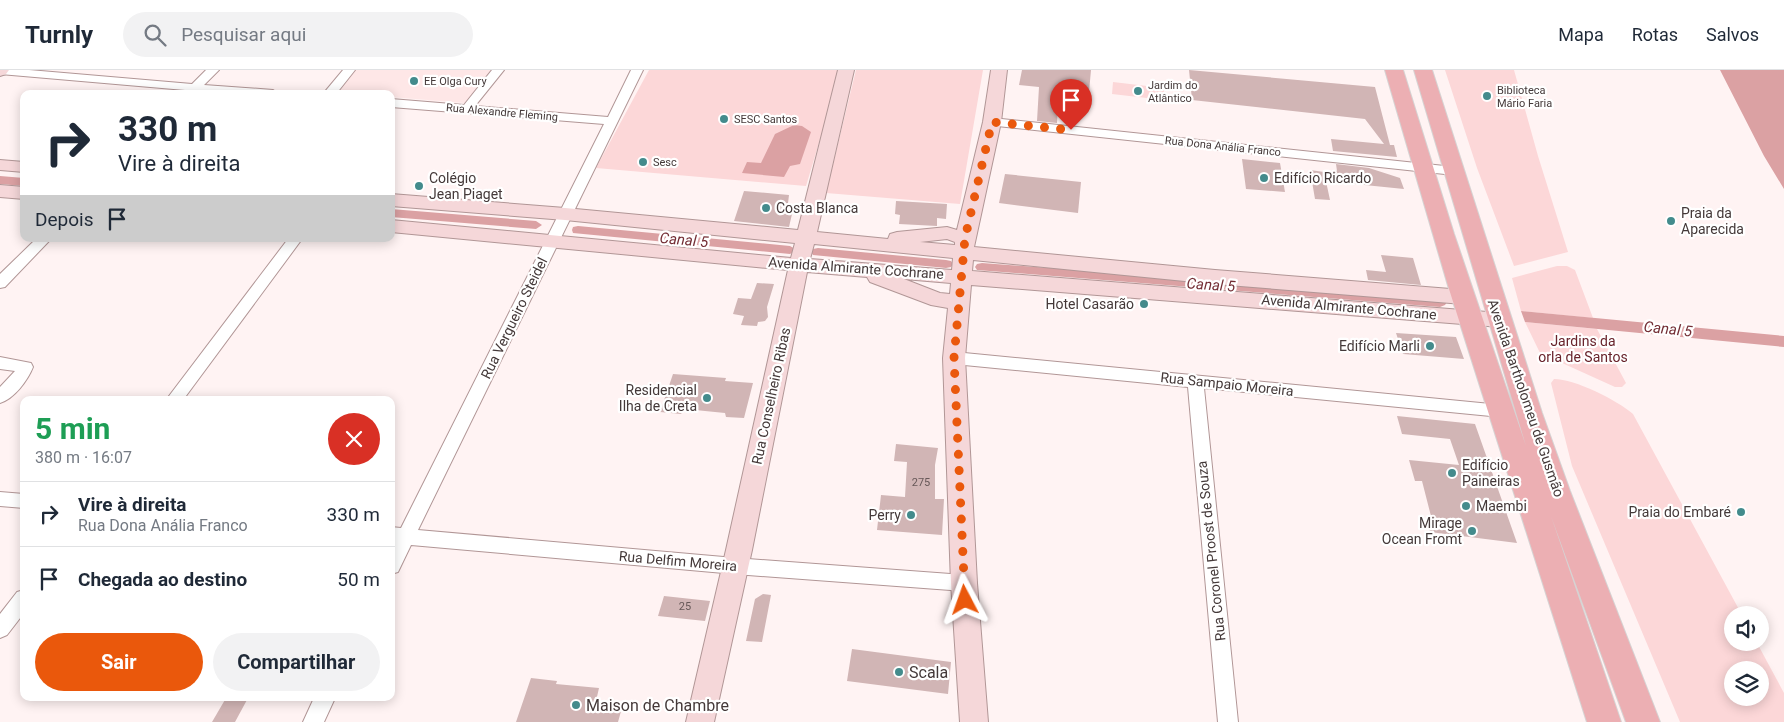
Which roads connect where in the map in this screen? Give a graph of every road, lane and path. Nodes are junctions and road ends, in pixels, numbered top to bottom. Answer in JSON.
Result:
{"nodes":[{"id":1,"x":213,"y":70,"type":"edge"},
{"id":2,"x":349,"y":70,"type":"edge"},
{"id":3,"x":498,"y":70,"type":"edge"},
{"id":4,"x":637,"y":70,"type":"edge"},
{"id":5,"x":846,"y":70,"type":"edge"},
{"id":6,"x":999,"y":70,"type":"edge"},
{"id":7,"x":1394,"y":70,"type":"edge"},
{"id":8,"x":1423,"y":70,"type":"edge"},
{"id":9,"x":0,"y":71,"type":"edge"},
{"id":10,"x":181,"y":90,"type":"edge"},
{"id":11,"x":192,"y":90,"type":"edge"},
{"id":12,"x":332,"y":90,"type":"edge"},
{"id":13,"x":395,"y":105,"type":"edge"},
{"id":14,"x":467,"y":109,"type":"junction"},
{"id":15,"x":612,"y":121,"type":"junction"},
{"id":16,"x":992,"y":122,"type":"junction"},
{"id":17,"x":0,"y":166,"type":"edge"},
{"id":18,"x":20,"y":167,"type":"edge"},
{"id":19,"x":1421,"y":167,"type":"junction"},
{"id":20,"x":1454,"y":171,"type":"junction"},
{"id":21,"x":0,"y":191,"type":"edge"},
{"id":22,"x":20,"y":193,"type":"edge"},
{"id":23,"x":395,"y":200,"type":"edge"},
{"id":24,"x":564,"y":215,"type":"junction"},
{"id":25,"x":395,"y":226,"type":"edge"},
{"id":26,"x":553,"y":238,"type":"junction"},
{"id":27,"x":805,"y":240,"type":"junction"},
{"id":28,"x":41,"y":242,"type":"edge"},
{"id":29,"x":293,"y":242,"type":"edge"},
{"id":30,"x":962,"y":260,"type":"junction"},
{"id":31,"x":799,"y":263,"type":"junction"},
{"id":32,"x":853,"y":268,"type":"junction"},
{"id":33,"x":0,"y":283,"type":"edge"},
{"id":34,"x":959,"y":302,"type":"junction"},
{"id":35,"x":1467,"y":307,"type":"junction"},
{"id":36,"x":1500,"y":320,"type":"junction"},
{"id":37,"x":954,"y":358,"type":"junction"},
{"id":38,"x":0,"y":363,"type":"edge"},
{"id":39,"x":1194,"y":380,"type":"junction"},
{"id":40,"x":177,"y":396,"type":"edge"},
{"id":41,"x":0,"y":397,"type":"edge"},
{"id":42,"x":1501,"y":411,"type":"junction"},
{"id":43,"x":0,"y":499,"type":"edge"},
{"id":44,"x":20,"y":501,"type":"edge"},
{"id":45,"x":399,"y":536,"type":"edge"},
{"id":46,"x":395,"y":551,"type":"edge"},
{"id":47,"x":735,"y":566,"type":"junction"},
{"id":48,"x":964,"y":583,"type":"junction"},
{"id":49,"x":20,"y":603,"type":"edge"},
{"id":50,"x":0,"y":628,"type":"edge"},
{"id":51,"x":324,"y":701,"type":"edge"},
{"id":52,"x":313,"y":722,"type":"edge"},
{"id":53,"x":700,"y":722,"type":"edge"},
{"id":54,"x":974,"y":722,"type":"edge"},
{"id":55,"x":1228,"y":722,"type":"edge"},
{"id":56,"x":1604,"y":722,"type":"edge"},
{"id":57,"x":1643,"y":722,"type":"edge"}],
"edges":[{"from":1,"to":11,"type":"street"},
{"from":2,"to":12,"type":"street"},
{"from":3,"to":14,"type":"street"},
{"from":4,"to":15,"type":"street","name":"Rua Vergueiro Steidel"},
{"from":5,"to":27,"type":"main road","name":"Rua Conselheiro Ribas"},
{"from":6,"to":16,"type":"main road"},
{"from":7,"to":19,"type":"main road","name":"Avenida Bartholomeu de Gusmão"},
{"from":8,"to":20,"type":"main road","name":"Avenida Bartholomeu de Gusmão"},
{"from":9,"to":10,"type":"street"},
{"from":13,"to":14,"type":"street","name":"Rua Alexandre Fleming"},
{"from":14,"to":15,"type":"street","name":"Rua Alexandre Fleming"},
{"from":15,"to":24,"type":"street","name":"Rua Vergueiro Steidel"},
{"from":16,"to":19,"type":"street","name":"Rua Dona Anália Franco"},
{"from":16,"to":30,"type":"main road"},
{"from":17,"to":18,"type":"main road"},
{"from":19,"to":20,"type":"street","name":"Rua Dona Anália Franco"},
{"from":19,"to":35,"type":"main road","name":"Avenida Bartholomeu de Gusmão"},
{"from":20,"to":36,"type":"main road","name":"Avenida Bartholomeu de Gusmão"},
{"from":21,"to":22,"type":"main road"},
{"from":23,"to":24,"type":"main road","name":"Avenida Almirante Cochrane"},
{"from":24,"to":26,"type":"street","name":"Rua Vergueiro Steidel"},
{"from":24,"to":27,"type":"main road","name":"Avenida Almirante Cochrane"},
{"from":25,"to":26,"type":"main road","name":"Avenida Almirante Cochrane"},
{"from":26,"to":31,"type":"main road","name":"Avenida Almirante Cochrane"},
{"from":26,"to":45,"type":"street","name":"Rua Vergueiro Steidel"},
{"from":27,"to":30,"type":"main road","name":"Avenida Almirante Cochrane"},
{"from":27,"to":31,"type":"main road","name":"Rua Conselheiro Ribas"},
{"from":28,"to":33,"type":"street"},
{"from":29,"to":40,"type":"street"},
{"from":30,"to":32,"type":"main road","name":"Avenida Almirante Cochrane"},
{"from":30,"to":34,"type":"main road"},
{"from":30,"to":35,"type":"main road","name":"Avenida Almirante Cochrane"},
{"from":31,"to":32,"type":"main road","name":"Avenida Almirante Cochrane"},
{"from":31,"to":47,"type":"main road","name":"Rua Conselheiro Ribas"},
{"from":32,"to":34,"type":"main road"},
{"from":34,"to":37,"type":"main road"},
{"from":35,"to":36,"type":"main road","name":"Avenida Almirante Cochrane"},
{"from":35,"to":42,"type":"main road","name":"Avenida Bartholomeu de Gusmão"},
{"from":36,"to":57,"type":"main road","name":"Avenida Bartholomeu de Gusmão"},
{"from":37,"to":39,"type":"street","name":"Rua Sampaio Moreira"},
{"from":37,"to":48,"type":"main road"},
{"from":38,"to":41,"type":"street"},
{"from":39,"to":42,"type":"street","name":"Rua Sampaio Moreira"},
{"from":39,"to":55,"type":"street","name":"Rua Coronel Proost de Souza"},
{"from":42,"to":56,"type":"main road","name":"Avenida Bartholomeu de Gusmão"},
{"from":43,"to":44,"type":"street"},
{"from":45,"to":46,"type":"street","name":"Rua Vergueiro Steidel"},
{"from":45,"to":47,"type":"street","name":"Rua Delfim Moreira"},
{"from":47,"to":48,"type":"street","name":"Rua Delfim Moreira"},
{"from":47,"to":53,"type":"main road","name":"Rua Conselheiro Ribas"},
{"from":48,"to":54,"type":"main road"},
{"from":49,"to":50,"type":"street"},
{"from":51,"to":52,"type":"street"}]}
